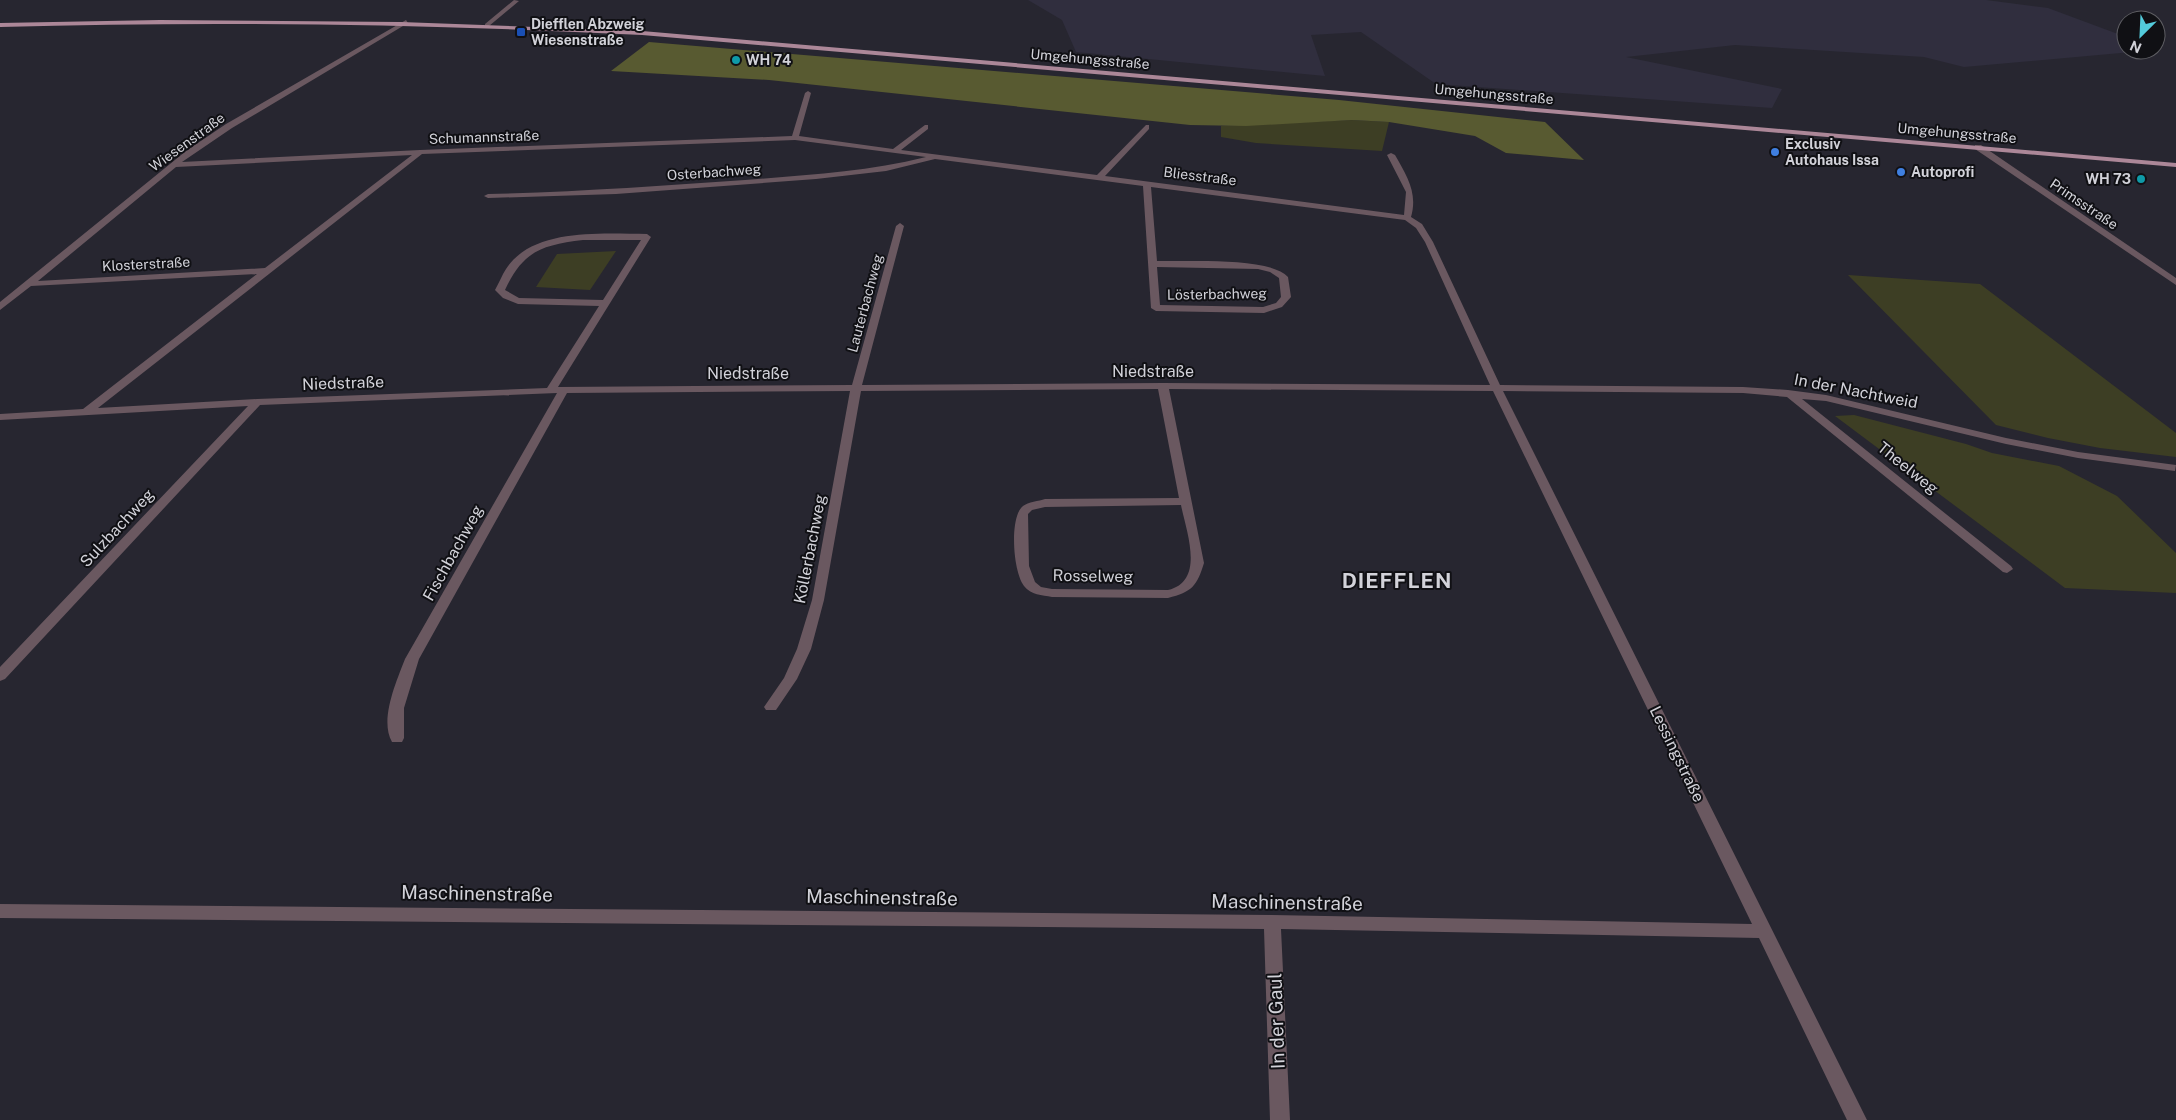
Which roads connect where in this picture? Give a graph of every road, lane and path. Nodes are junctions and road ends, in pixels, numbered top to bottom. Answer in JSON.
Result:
{"nodes":[{"id":1,"x":516,"y":1,"type":"edge"},
{"id":2,"x":406,"y":22,"type":"junction"},
{"id":3,"x":0,"y":25,"type":"edge"},
{"id":4,"x":486,"y":25,"type":"junction"},
{"id":5,"x":808,"y":92,"type":"dead end"},
{"id":6,"x":925,"y":126,"type":"dead end"},
{"id":7,"x":1146,"y":127,"type":"dead end"},
{"id":8,"x":795,"y":138,"type":"junction"},
{"id":9,"x":1978,"y":147,"type":"junction"},
{"id":10,"x":895,"y":151,"type":"junction"},
{"id":11,"x":420,"y":152,"type":"junction"},
{"id":12,"x":1391,"y":155,"type":"dead end"},
{"id":13,"x":939,"y":156,"type":"junction"},
{"id":14,"x":175,"y":165,"type":"junction"},
{"id":15,"x":2176,"y":165,"type":"edge"},
{"id":16,"x":1100,"y":177,"type":"junction"},
{"id":17,"x":1147,"y":183,"type":"junction"},
{"id":18,"x":488,"y":196,"type":"dead end"},
{"id":19,"x":1407,"y":218,"type":"junction"},
{"id":20,"x":900,"y":226,"type":"dead end"},
{"id":21,"x":1153,"y":264,"type":"junction"},
{"id":22,"x":267,"y":271,"type":"junction"},
{"id":23,"x":2176,"y":282,"type":"edge"},
{"id":24,"x":26,"y":284,"type":"junction"},
{"id":25,"x":14,"y":294,"type":"junction"},
{"id":26,"x":0,"y":296,"type":"edge"},
{"id":27,"x":606,"y":303,"type":"junction"},
{"id":28,"x":0,"y":307,"type":"edge"},
{"id":29,"x":1163,"y":386,"type":"junction"},
{"id":30,"x":856,"y":388,"type":"junction"},
{"id":31,"x":1497,"y":389,"type":"junction"},
{"id":32,"x":564,"y":390,"type":"junction"},
{"id":33,"x":550,"y":391,"type":"junction"},
{"id":34,"x":1788,"y":393,"type":"junction"},
{"id":35,"x":257,"y":402,"type":"junction"},
{"id":36,"x":86,"y":412,"type":"junction"},
{"id":37,"x":0,"y":417,"type":"edge"},
{"id":38,"x":2175,"y":468,"type":"dead end"},
{"id":39,"x":1186,"y":501,"type":"junction"},
{"id":40,"x":2007,"y":569,"type":"dead end"},
{"id":41,"x":0,"y":676,"type":"edge"},
{"id":42,"x":771,"y":707,"type":"dead end"},
{"id":43,"x":397,"y":738,"type":"dead end"},
{"id":44,"x":0,"y":911,"type":"edge"},
{"id":45,"x":1272,"y":922,"type":"junction"},
{"id":46,"x":1764,"y":931,"type":"junction"},
{"id":47,"x":1280,"y":1120,"type":"edge"},
{"id":48,"x":1857,"y":1120,"type":"edge"}],
"edges":[{"from":1,"to":4,"type":"street"},
{"from":2,"to":3,"type":"main road","name":"Umgehungsstraße"},
{"from":2,"to":4,"type":"main road","name":"Umgehungsstraße"},
{"from":2,"to":14,"type":"street","name":"Wiesenstraße"},
{"from":4,"to":9,"type":"main road","name":"Umgehungsstraße"},
{"from":5,"to":8,"type":"street"},
{"from":6,"to":10,"type":"street"},
{"from":7,"to":16,"type":"street"},
{"from":8,"to":10,"type":"street","name":"Bliesstraße"},
{"from":8,"to":11,"type":"street","name":"Schumannstraße"},
{"from":9,"to":15,"type":"main road","name":"Umgehungsstraße"},
{"from":9,"to":23,"type":"street","name":"Primsstraße"},
{"from":10,"to":13,"type":"street","name":"Bliesstraße"},
{"from":11,"to":14,"type":"street","name":"Schumannstraße"},
{"from":11,"to":22,"type":"street"},
{"from":12,"to":19,"type":"street"},
{"from":13,"to":16,"type":"street","name":"Bliesstraße"},
{"from":13,"to":18,"type":"street","name":"Osterbachweg"},
{"from":14,"to":24,"type":"street","name":"Wiesenstraße"},
{"from":16,"to":17,"type":"street","name":"Bliesstraße"},
{"from":17,"to":19,"type":"street","name":"Bliesstraße"},
{"from":17,"to":21,"type":"street","name":"Lösterbachweg"},
{"from":19,"to":31,"type":"street"},
{"from":20,"to":30,"type":"street","name":"Lauterbachweg"},
{"from":21,"to":21,"type":"street","name":"Lösterbachweg"},
{"from":22,"to":24,"type":"street","name":"Klosterstraße"},
{"from":22,"to":36,"type":"street"},
{"from":24,"to":25,"type":"street","name":"Wiesenstraße"},
{"from":25,"to":26,"type":"street"},
{"from":25,"to":28,"type":"street","name":"Wiesenstraße"},
{"from":27,"to":27,"type":"street"},
{"from":27,"to":33,"type":"street"},
{"from":29,"to":30,"type":"street","name":"Niedstraße"},
{"from":29,"to":31,"type":"street","name":"Niedstraße"},
{"from":29,"to":39,"type":"street","name":"Rosselweg"},
{"from":30,"to":32,"type":"street","name":"Niedstraße"},
{"from":30,"to":42,"type":"street","name":"Köllerbachweg"},
{"from":31,"to":34,"type":"street","name":"In der Nachtweid"},
{"from":31,"to":46,"type":"street","name":"Lessingstraße"},
{"from":32,"to":33,"type":"street","name":"Niedstraße"},
{"from":32,"to":43,"type":"street","name":"Fischbachweg"},
{"from":33,"to":35,"type":"street","name":"Niedstraße"},
{"from":34,"to":38,"type":"street","name":"In der Nachtweid"},
{"from":34,"to":40,"type":"street","name":"Theelweg"},
{"from":35,"to":36,"type":"street","name":"Niedstraße"},
{"from":35,"to":41,"type":"street","name":"Sulzbachweg"},
{"from":36,"to":37,"type":"street","name":"Niedstraße"},
{"from":39,"to":39,"type":"street","name":"Rosselweg"},
{"from":44,"to":45,"type":"street","name":"Maschinenstraße"},
{"from":45,"to":46,"type":"street","name":"Maschinenstraße"},
{"from":45,"to":47,"type":"street","name":"In der Gaul"},
{"from":46,"to":48,"type":"street","name":"Lessingstraße"}]}
